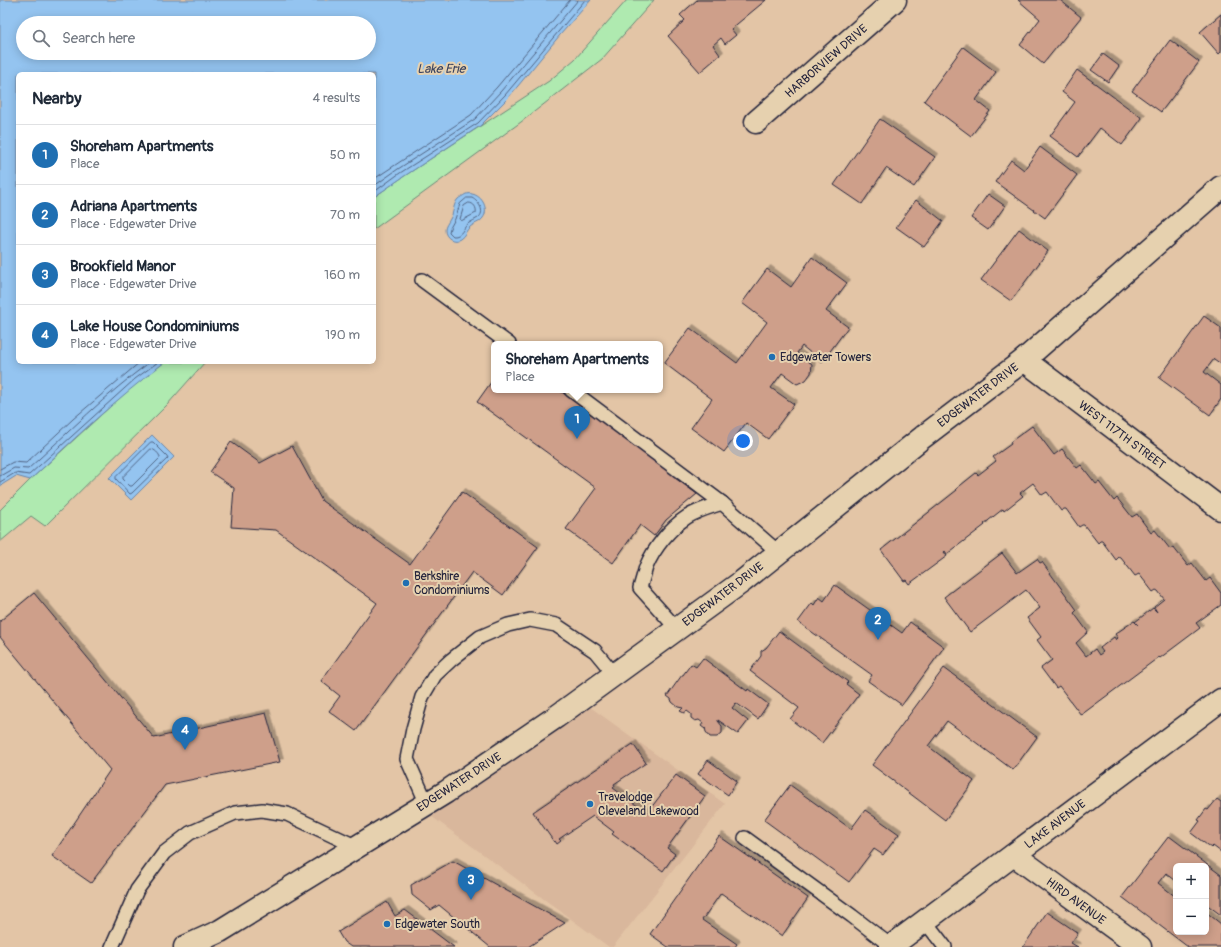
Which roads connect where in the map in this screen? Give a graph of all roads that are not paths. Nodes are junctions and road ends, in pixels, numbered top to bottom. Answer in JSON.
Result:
{"nodes":[{"id":1,"x":895,"y":0,"type":"edge"},
{"id":2,"x":756,"y":122,"type":"dead end"},
{"id":3,"x":1221,"y":187,"type":"edge"},
{"id":4,"x":422,"y":280,"type":"dead end"},
{"id":5,"x":505,"y":341,"type":"edge"},
{"id":6,"x":1024,"y":360,"type":"junction"},
{"id":7,"x":574,"y":393,"type":"edge"},
{"id":8,"x":722,"y":503,"type":"junction"},
{"id":9,"x":1221,"y":509,"type":"edge"},
{"id":10,"x":778,"y":552,"type":"junction"},
{"id":11,"x":677,"y":629,"type":"junction"},
{"id":12,"x":614,"y":674,"type":"junction"},
{"id":13,"x":1221,"y":700,"type":"edge"},
{"id":14,"x":426,"y":804,"type":"junction"},
{"id":15,"x":745,"y":838,"type":"dead end"},
{"id":16,"x":357,"y":847,"type":"junction"},
{"id":17,"x":1014,"y":855,"type":"junction"},
{"id":18,"x":925,"y":921,"type":"junction"},
{"id":19,"x":112,"y":947,"type":"edge"},
{"id":20,"x":185,"y":947,"type":"edge"},
{"id":21,"x":890,"y":947,"type":"edge"},
{"id":22,"x":945,"y":947,"type":"edge"},
{"id":23,"x":1140,"y":947,"type":"edge"}],
"edges":[{"from":1,"to":2,"type":"street","name":"HARBORVIEW DRIVE"},
{"from":3,"to":6,"type":"street","name":"EDGEWATER DRIVE"},
{"from":4,"to":5,"type":"lane"},
{"from":6,"to":9,"type":"street","name":"WEST 117TH STREET"},
{"from":6,"to":10,"type":"street","name":"EDGEWATER DRIVE"},
{"from":7,"to":8,"type":"lane"},
{"from":8,"to":10,"type":"lane"},
{"from":8,"to":11,"type":"lane"},
{"from":10,"to":11,"type":"street","name":"EDGEWATER DRIVE"},
{"from":11,"to":12,"type":"street","name":"EDGEWATER DRIVE"},
{"from":12,"to":14,"type":"street","name":"EDGEWATER DRIVE"},
{"from":12,"to":14,"type":"lane"},
{"from":13,"to":17,"type":"street","name":"LAKE AVENUE"},
{"from":14,"to":16,"type":"street","name":"EDGEWATER DRIVE"},
{"from":15,"to":21,"type":"lane"},
{"from":16,"to":19,"type":"lane"},
{"from":16,"to":20,"type":"street","name":"EDGEWATER DRIVE"},
{"from":17,"to":18,"type":"street","name":"LAKE AVENUE"},
{"from":17,"to":23,"type":"street","name":"HIRD AVENUE"},
{"from":18,"to":21,"type":"street","name":"LAKE AVENUE"},
{"from":18,"to":22,"type":"lane"}]}
